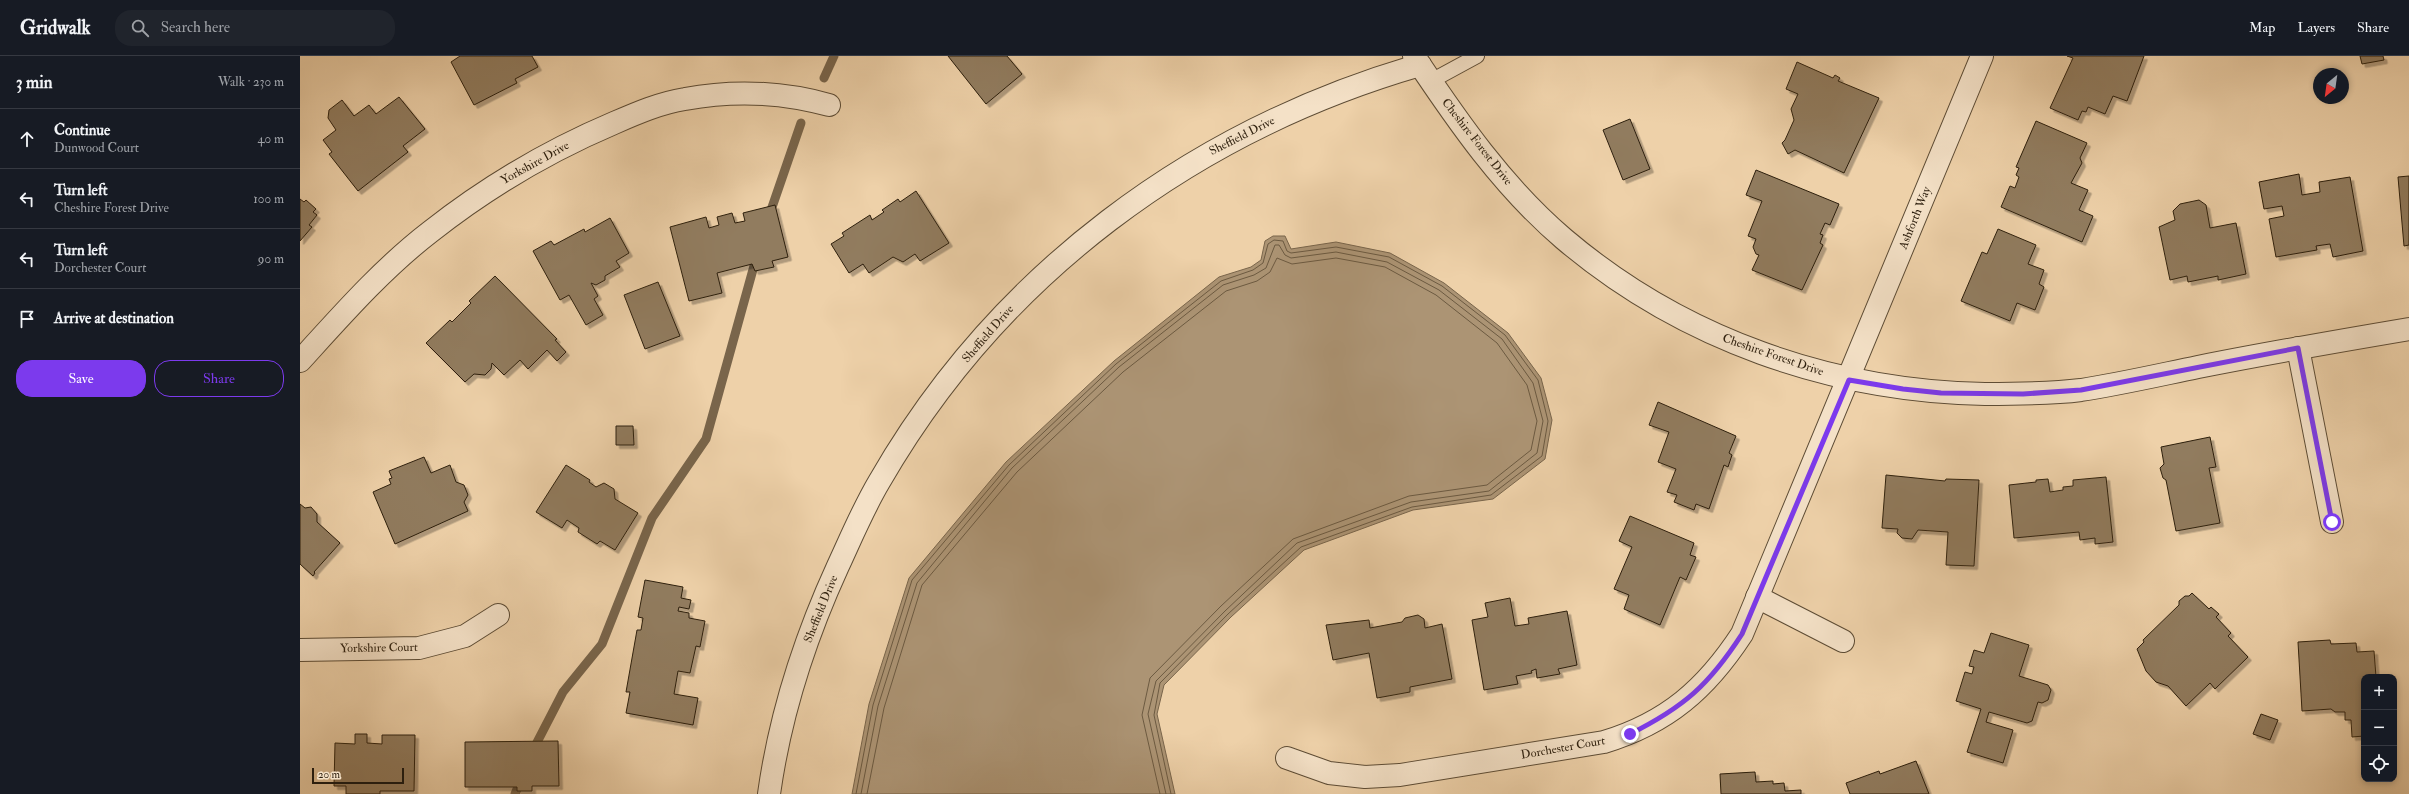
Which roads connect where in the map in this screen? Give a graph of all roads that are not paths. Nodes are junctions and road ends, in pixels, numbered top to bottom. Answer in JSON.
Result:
{"nodes":[{"id":1,"x":1477,"y":56,"type":"edge"},
{"id":2,"x":1982,"y":56,"type":"edge"},
{"id":3,"x":1422,"y":67,"type":"edge"},
{"id":4,"x":829,"y":105,"type":"dead end"},
{"id":5,"x":2409,"y":329,"type":"edge"},
{"id":6,"x":2298,"y":348,"type":"junction"},
{"id":7,"x":300,"y":361,"type":"edge"},
{"id":8,"x":1849,"y":380,"type":"junction"},
{"id":9,"x":2332,"y":522,"type":"dead end"},
{"id":10,"x":1757,"y":597,"type":"junction"},
{"id":11,"x":498,"y":615,"type":"dead end"},
{"id":12,"x":1843,"y":641,"type":"dead end"},
{"id":13,"x":300,"y":650,"type":"edge"},
{"id":14,"x":1287,"y":758,"type":"dead end"},
{"id":15,"x":769,"y":794,"type":"edge"}],
"edges":[{"from":1,"to":3,"type":"lane"},
{"from":2,"to":8,"type":"street","name":"Ashforth Way"},
{"from":3,"to":8,"type":"street","name":"Cheshire Forest Drive"},
{"from":3,"to":15,"type":"street","name":"Sheffield Drive"},
{"from":4,"to":7,"type":"street","name":"Yorkshire Drive"},
{"from":5,"to":6,"type":"street","name":"Cheshire Forest Drive"},
{"from":6,"to":8,"type":"street","name":"Cheshire Forest Drive"},
{"from":6,"to":9,"type":"street"},
{"from":8,"to":10,"type":"street","name":"Dorchester Court"},
{"from":10,"to":12,"type":"street"},
{"from":10,"to":14,"type":"street","name":"Dorchester Court"},
{"from":11,"to":13,"type":"street","name":"Yorkshire Court"}]}
